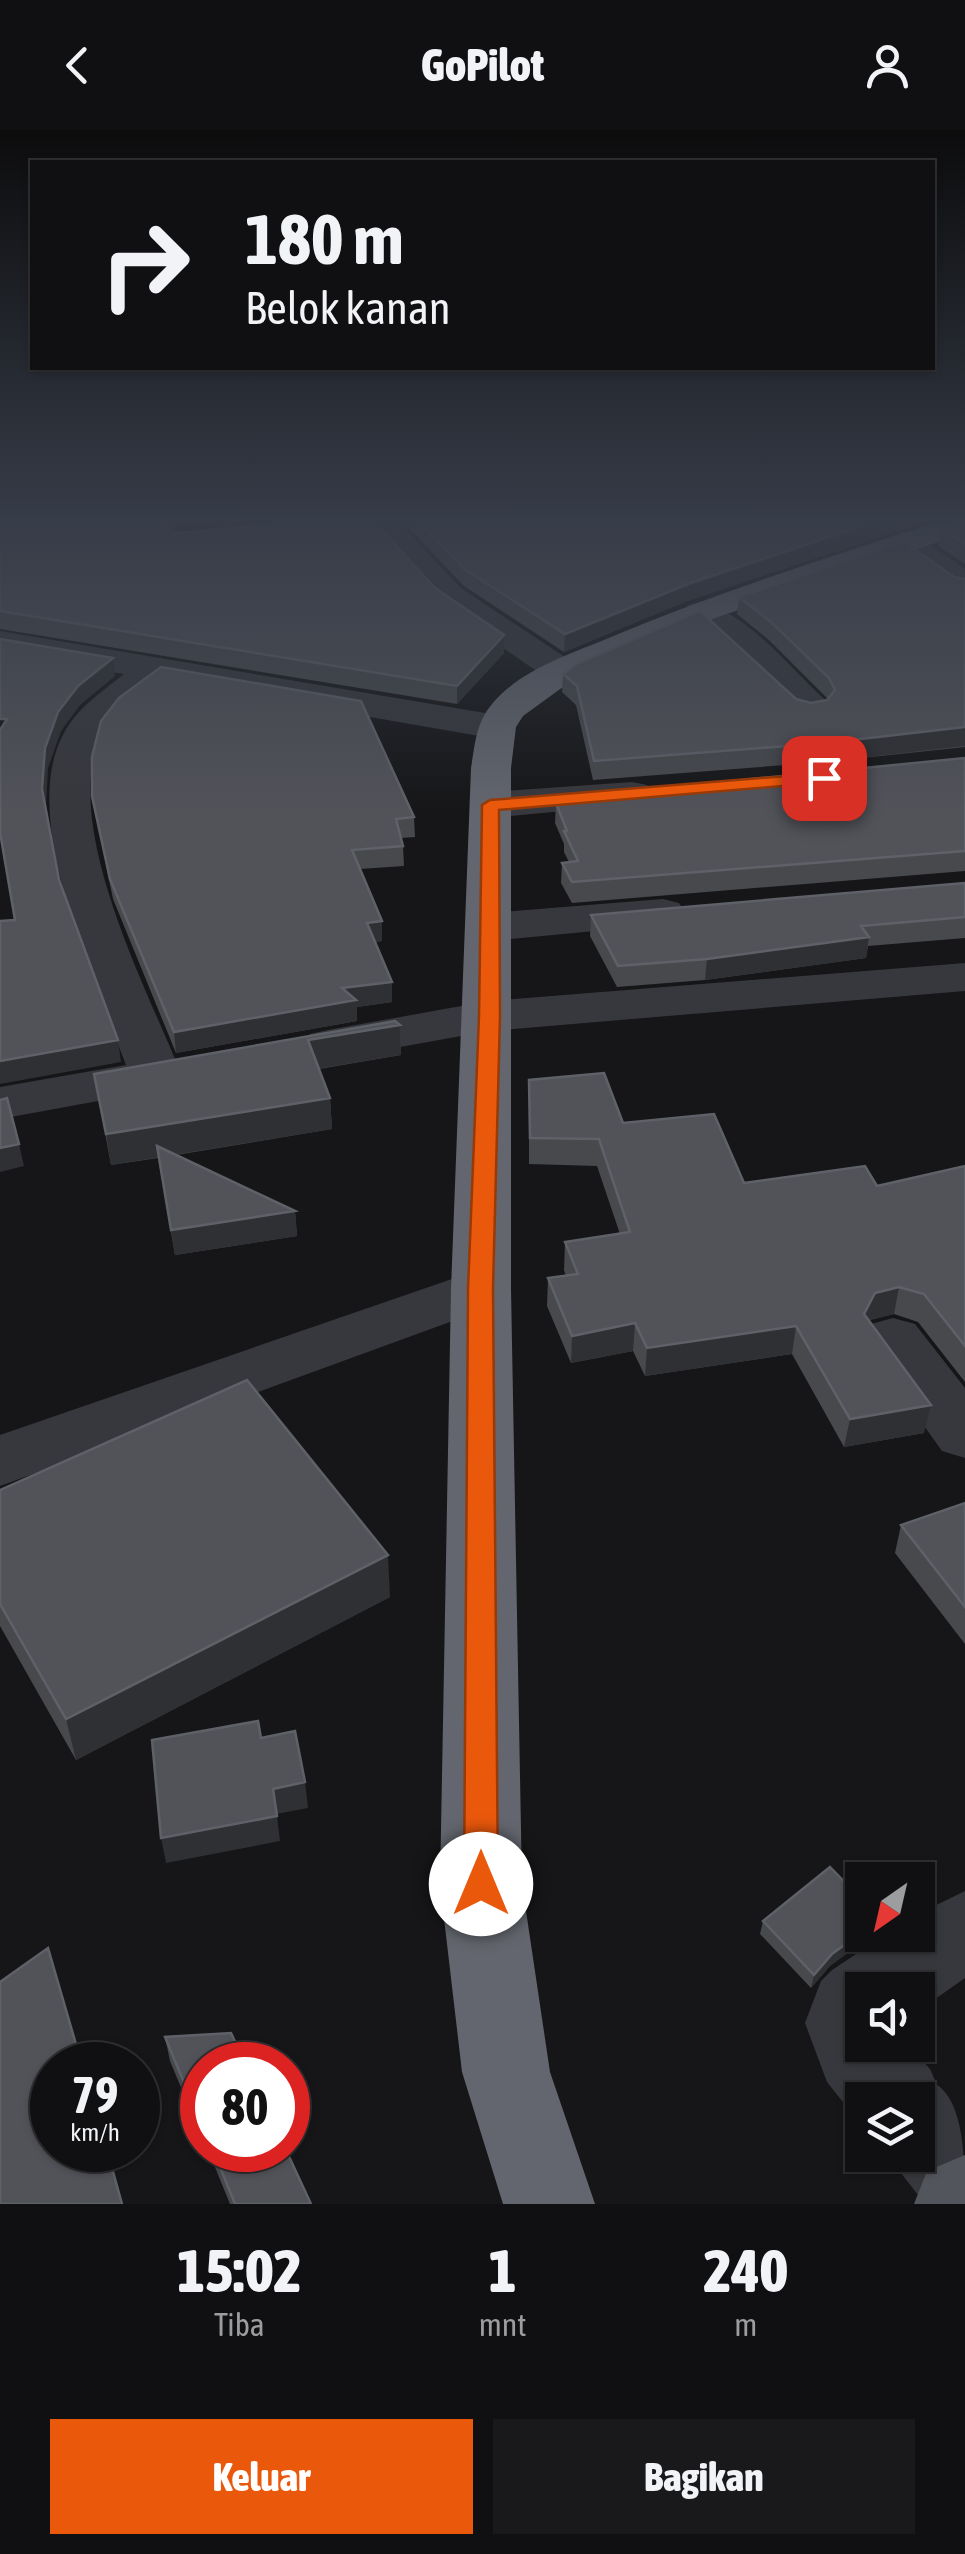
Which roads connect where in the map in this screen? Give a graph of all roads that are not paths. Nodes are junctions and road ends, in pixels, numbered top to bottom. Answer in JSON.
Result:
{"nodes":[{"id":1,"x":483,"y":619,"type":"edge"},
{"id":2,"x":684,"y":619,"type":"edge"},
{"id":3,"x":710,"y":619,"type":"edge"},
{"id":4,"x":0,"y":642,"type":"edge"},
{"id":5,"x":155,"y":668,"type":"junction"},
{"id":6,"x":560,"y":671,"type":"junction"},
{"id":7,"x":810,"y":708,"type":"edge"},
{"id":8,"x":497,"y":727,"type":"junction"},
{"id":9,"x":667,"y":791,"type":"edge"},
{"id":10,"x":490,"y":805,"type":"junction"},
{"id":11,"x":708,"y":909,"type":"edge"},
{"id":12,"x":490,"y":928,"type":"junction"},
{"id":13,"x":965,"y":977,"type":"edge"},
{"id":14,"x":490,"y":1016,"type":"junction"},
{"id":15,"x":274,"y":1054,"type":"edge"},
{"id":16,"x":215,"y":1065,"type":"edge"},
{"id":17,"x":156,"y":1075,"type":"junction"},
{"id":18,"x":0,"y":1103,"type":"edge"},
{"id":19,"x":480,"y":1289,"type":"junction"},
{"id":20,"x":893,"y":1339,"type":"dead end"},
{"id":21,"x":965,"y":1434,"type":"edge"},
{"id":22,"x":0,"y":1461,"type":"edge"},
{"id":23,"x":965,"y":1930,"type":"edge"},
{"id":24,"x":903,"y":1972,"type":"edge"},
{"id":25,"x":868,"y":2062,"type":"edge"},
{"id":26,"x":884,"y":2082,"type":"edge"},
{"id":27,"x":935,"y":2143,"type":"edge"},
{"id":28,"x":965,"y":2181,"type":"edge"},
{"id":29,"x":549,"y":2204,"type":"edge"}],
"edges":[{"from":1,"to":6,"type":"street"},
{"from":2,"to":6,"type":"highway"},
{"from":3,"to":7,"type":"street"},
{"from":4,"to":5,"type":"street"},
{"from":5,"to":8,"type":"street"},
{"from":5,"to":17,"type":"street"},
{"from":6,"to":8,"type":"highway"},
{"from":8,"to":10,"type":"highway"},
{"from":9,"to":10,"type":"street"},
{"from":10,"to":12,"type":"highway"},
{"from":11,"to":12,"type":"street"},
{"from":12,"to":14,"type":"highway"},
{"from":13,"to":14,"type":"street"},
{"from":14,"to":15,"type":"street"},
{"from":14,"to":19,"type":"highway"},
{"from":16,"to":17,"type":"street"},
{"from":17,"to":18,"type":"street"},
{"from":19,"to":22,"type":"street"},
{"from":19,"to":29,"type":"highway"},
{"from":20,"to":21,"type":"street"},
{"from":23,"to":24,"type":"street"},
{"from":25,"to":26,"type":"street"},
{"from":27,"to":28,"type":"street"}]}
